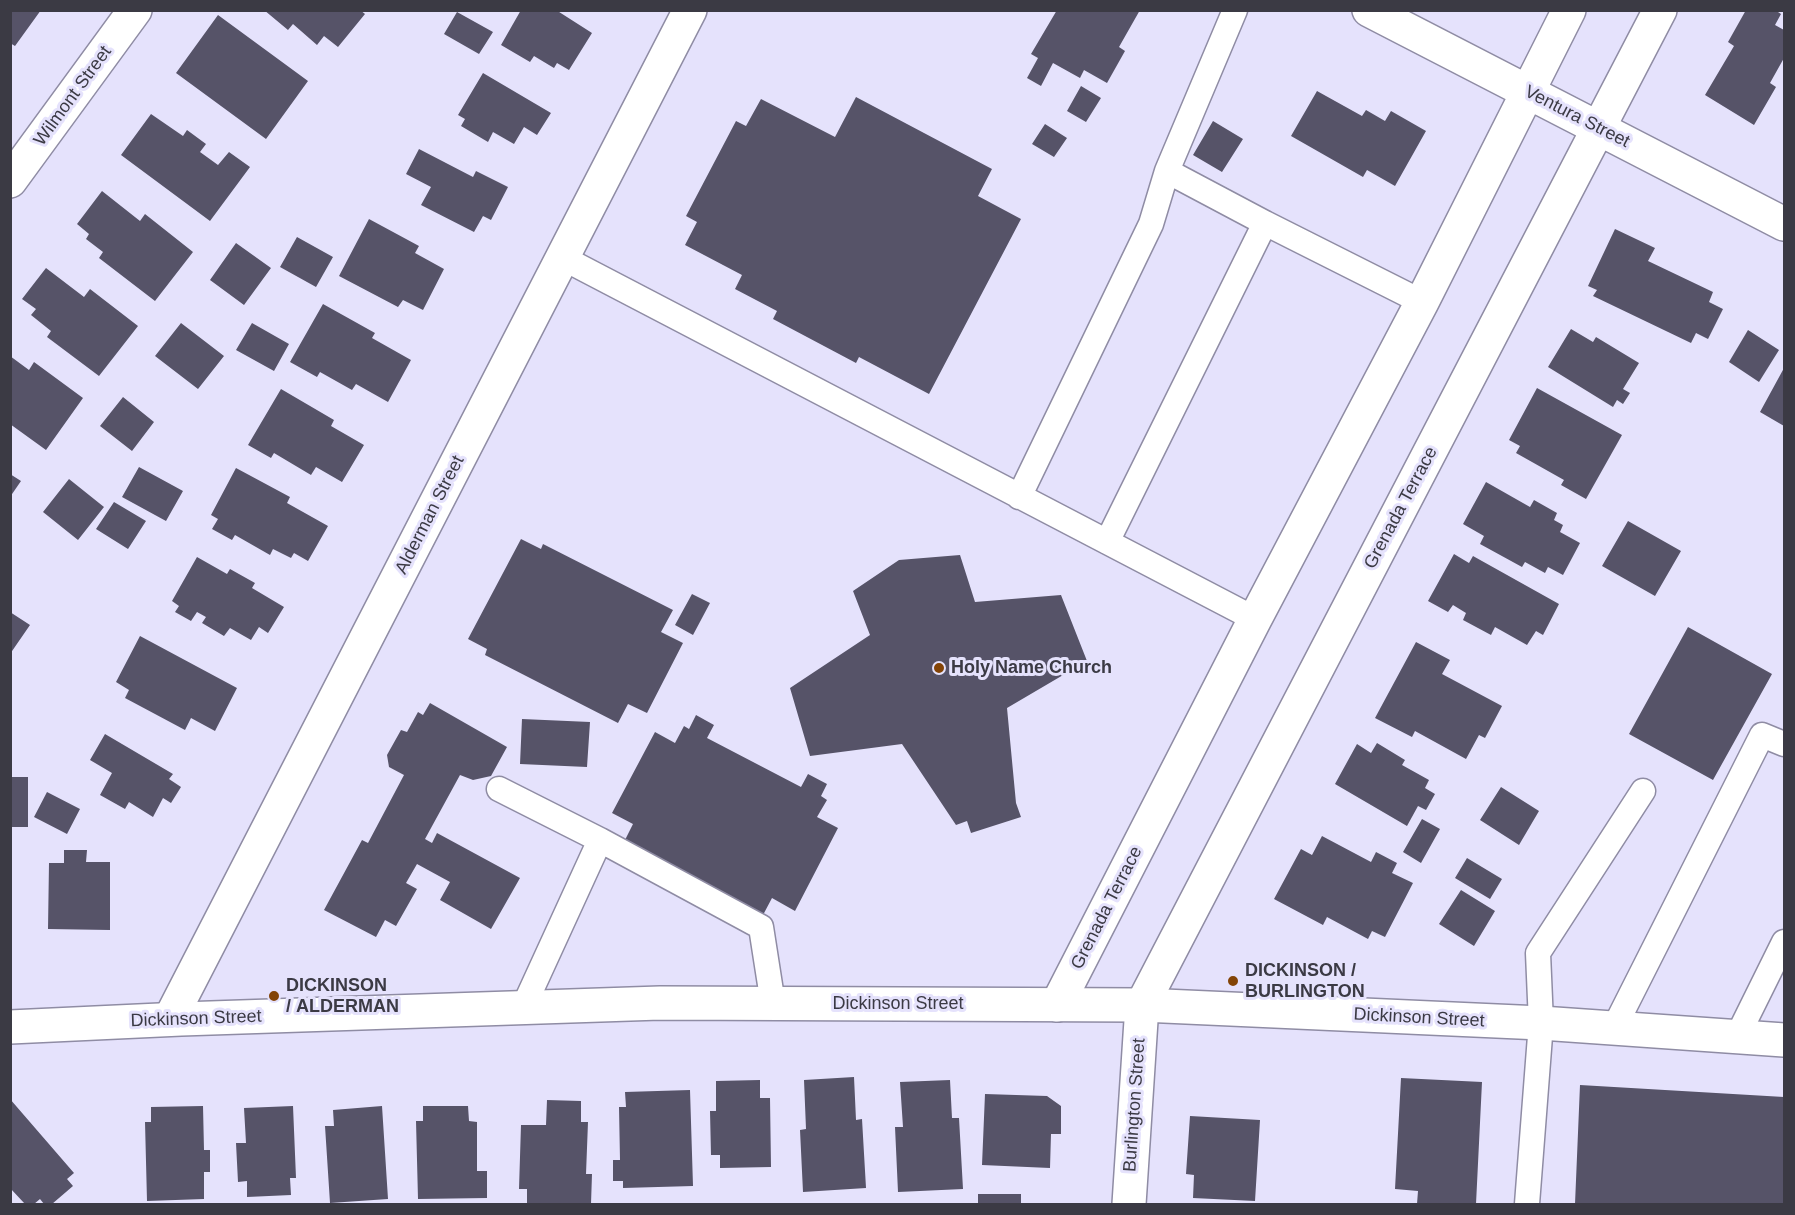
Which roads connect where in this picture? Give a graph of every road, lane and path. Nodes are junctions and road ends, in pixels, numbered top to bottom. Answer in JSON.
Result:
{"nodes":[{"id":1,"x":135,"y":10,"type":"edge"},
{"id":2,"x":690,"y":10,"type":"edge"},
{"id":3,"x":1235,"y":10,"type":"edge"},
{"id":4,"x":1369,"y":10,"type":"edge"},
{"id":5,"x":1569,"y":10,"type":"edge"},
{"id":6,"x":1660,"y":10,"type":"edge"},
{"id":7,"x":1527,"y":93,"type":"junction"},
{"id":8,"x":1599,"y":129,"type":"junction"},
{"id":9,"x":1167,"y":171,"type":"junction"},
{"id":10,"x":10,"y":182,"type":"edge"},
{"id":11,"x":1265,"y":223,"type":"junction"},
{"id":12,"x":1785,"y":224,"type":"edge"},
{"id":13,"x":562,"y":258,"type":"junction"},
{"id":14,"x":1422,"y":302,"type":"junction"},
{"id":15,"x":1019,"y":497,"type":"junction"},
{"id":16,"x":1107,"y":542,"type":"junction"},
{"id":17,"x":1255,"y":619,"type":"junction"},
{"id":18,"x":1785,"y":744,"type":"edge"},
{"id":19,"x":499,"y":789,"type":"dead end"},
{"id":20,"x":1643,"y":791,"type":"dead end"},
{"id":21,"x":600,"y":840,"type":"junction"},
{"id":22,"x":1785,"y":942,"type":"edge"},
{"id":23,"x":773,"y":1004,"type":"junction"},
{"id":24,"x":1056,"y":1005,"type":"junction"},
{"id":25,"x":1142,"y":1005,"type":"junction"},
{"id":26,"x":522,"y":1008,"type":"junction"},
{"id":27,"x":170,"y":1019,"type":"junction"},
{"id":28,"x":1541,"y":1023,"type":"junction"},
{"id":29,"x":10,"y":1027,"type":"edge"},
{"id":30,"x":1614,"y":1028,"type":"junction"},
{"id":31,"x":1737,"y":1037,"type":"junction"},
{"id":32,"x":1785,"y":1040,"type":"edge"},
{"id":33,"x":1129,"y":1204,"type":"edge"},
{"id":34,"x":1527,"y":1204,"type":"edge"}],
"edges":[{"from":1,"to":10,"type":"street","name":"Wilmont Street"},
{"from":2,"to":13,"type":"street","name":"Alderman Street"},
{"from":3,"to":9,"type":"lane"},
{"from":4,"to":7,"type":"street","name":"Ventura Street"},
{"from":5,"to":7,"type":"street","name":"Grenada Terrace"},
{"from":6,"to":8,"type":"street","name":"Grenada Terrace"},
{"from":7,"to":8,"type":"street","name":"Ventura Street"},
{"from":7,"to":14,"type":"street","name":"Grenada Terrace"},
{"from":8,"to":12,"type":"street","name":"Ventura Street"},
{"from":8,"to":25,"type":"street","name":"Grenada Terrace"},
{"from":9,"to":11,"type":"lane"},
{"from":9,"to":15,"type":"lane"},
{"from":11,"to":14,"type":"lane"},
{"from":11,"to":16,"type":"lane"},
{"from":13,"to":15,"type":"lane"},
{"from":13,"to":27,"type":"street","name":"Alderman Street"},
{"from":14,"to":17,"type":"street","name":"Grenada Terrace"},
{"from":15,"to":16,"type":"lane"},
{"from":16,"to":17,"type":"lane"},
{"from":17,"to":24,"type":"street","name":"Grenada Terrace"},
{"from":18,"to":30,"type":"lane"},
{"from":19,"to":21,"type":"lane"},
{"from":20,"to":28,"type":"lane"},
{"from":21,"to":23,"type":"lane"},
{"from":21,"to":26,"type":"lane"},
{"from":22,"to":31,"type":"lane"},
{"from":23,"to":24,"type":"street","name":"Dickinson Street"},
{"from":23,"to":26,"type":"street","name":"Dickinson Street"},
{"from":24,"to":25,"type":"street","name":"Dickinson Street"},
{"from":25,"to":28,"type":"street","name":"Dickinson Street"},
{"from":25,"to":33,"type":"street","name":"Burlington Street"},
{"from":26,"to":27,"type":"street","name":"Dickinson Street"},
{"from":27,"to":29,"type":"street","name":"Dickinson Street"},
{"from":28,"to":30,"type":"street","name":"Dickinson Street"},
{"from":28,"to":34,"type":"lane"},
{"from":30,"to":31,"type":"street","name":"Dickinson Street"},
{"from":31,"to":32,"type":"street","name":"Dickinson Street"}]}
